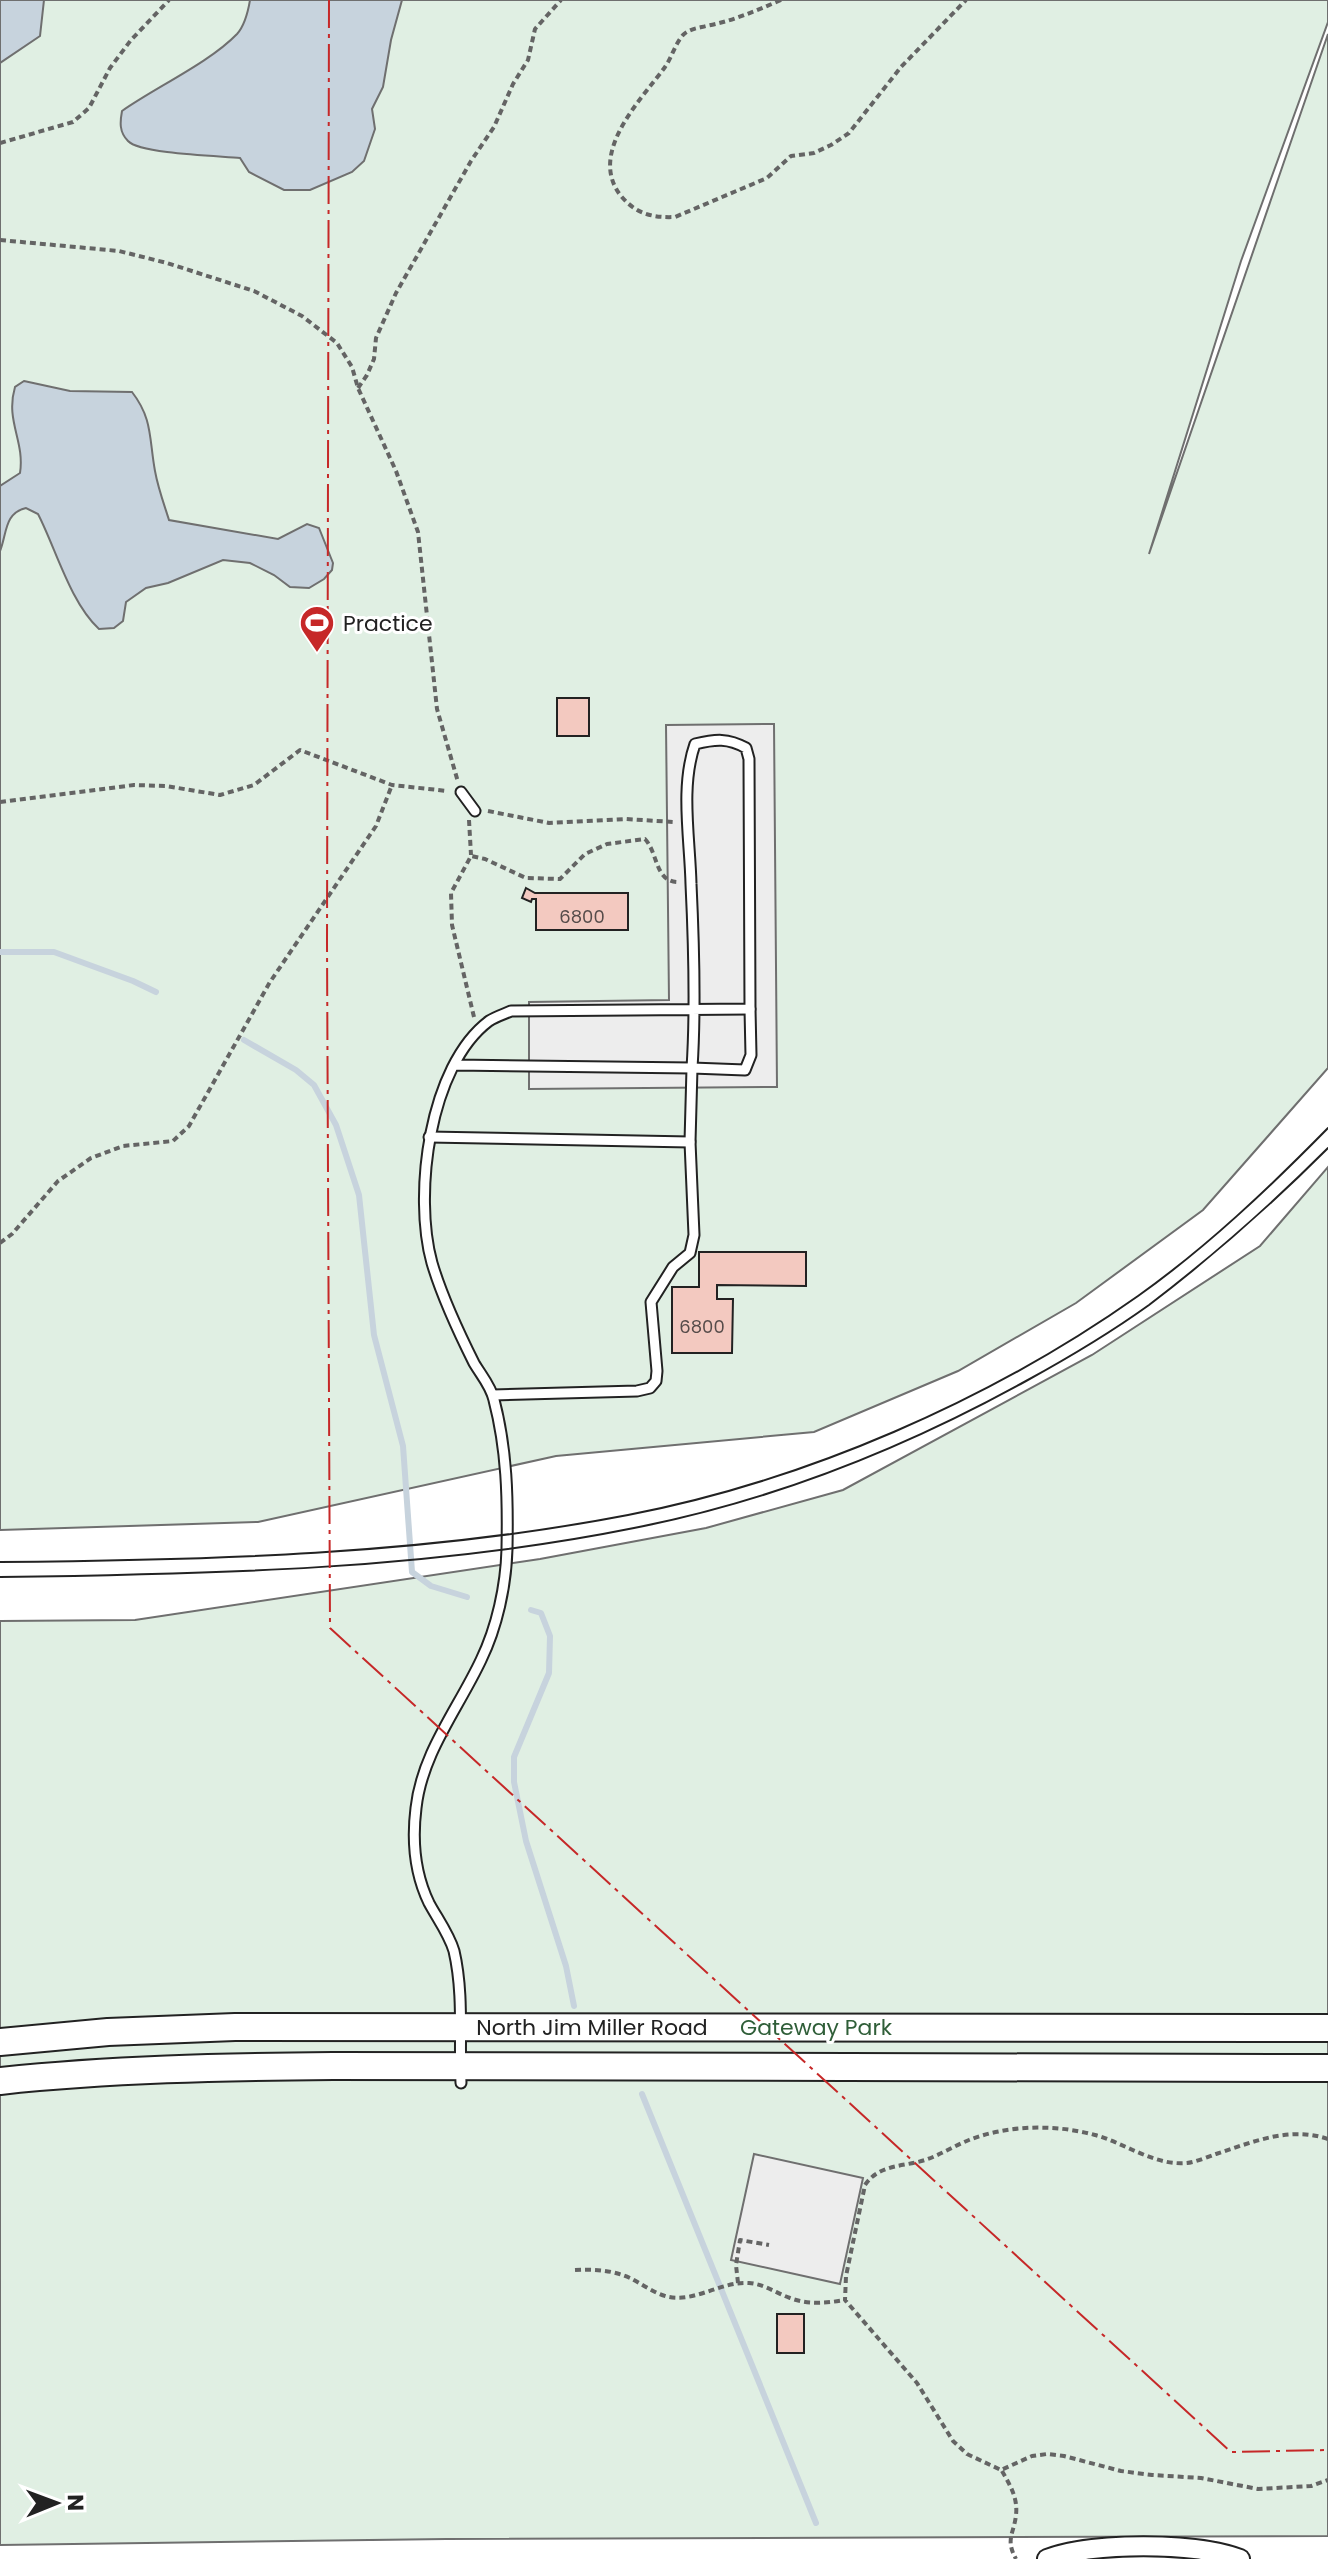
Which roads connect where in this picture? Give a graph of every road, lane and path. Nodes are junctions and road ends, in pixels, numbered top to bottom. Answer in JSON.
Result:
{"nodes":[{"id":1,"x":169,"y":0,"type":"edge"},
{"id":2,"x":561,"y":0,"type":"edge"},
{"id":3,"x":781,"y":0,"type":"edge"},
{"id":4,"x":966,"y":0,"type":"edge"},
{"id":5,"x":0,"y":143,"type":"edge"},
{"id":6,"x":0,"y":240,"type":"edge"},
{"id":7,"x":358,"y":388,"type":"junction"},
{"id":8,"x":392,"y":785,"type":"junction"},
{"id":9,"x":461,"y":792,"type":"junction"},
{"id":10,"x":0,"y":802,"type":"edge"},
{"id":11,"x":475,"y":811,"type":"junction"},
{"id":12,"x":688,"y":823,"type":"junction"},
{"id":13,"x":471,"y":856,"type":"junction"},
{"id":14,"x":691,"y":881,"type":"junction"},
{"id":15,"x":696,"y":1009,"type":"junction"},
{"id":16,"x":750,"y":1009,"type":"junction"},
{"id":17,"x":478,"y":1032,"type":"junction"},
{"id":18,"x":455,"y":1065,"type":"junction"},
{"id":19,"x":692,"y":1068,"type":"junction"},
{"id":20,"x":429,"y":1137,"type":"junction"},
{"id":21,"x":690,"y":1142,"type":"junction"},
{"id":22,"x":0,"y":1243,"type":"edge"},
{"id":23,"x":493,"y":1395,"type":"junction"},
{"id":24,"x":460,"y":2026,"type":"junction"},
{"id":25,"x":1196,"y":2028,"type":"junction"},
{"id":26,"x":1328,"y":2028,"type":"edge"},
{"id":27,"x":0,"y":2042,"type":"edge"},
{"id":28,"x":1196,"y":2067,"type":"junction"},
{"id":29,"x":1328,"y":2068,"type":"edge"},
{"id":30,"x":460,"y":2074,"type":"junction"},
{"id":31,"x":0,"y":2081,"type":"edge"},
{"id":32,"x":1328,"y":2139,"type":"edge"},
{"id":33,"x":769,"y":2245,"type":"dead end"},
{"id":34,"x":575,"y":2270,"type":"dead end"},
{"id":35,"x":738,"y":2283,"type":"junction"},
{"id":36,"x":845,"y":2300,"type":"junction"},
{"id":37,"x":1001,"y":2470,"type":"junction"},
{"id":38,"x":1328,"y":2480,"type":"edge"},
{"id":39,"x":1016,"y":2559,"type":"edge"},
{"id":40,"x":1047,"y":2559,"type":"edge"},
{"id":41,"x":1240,"y":2559,"type":"edge"}],
"edges":[{"from":1,"to":5,"type":"path"},
{"from":2,"to":7,"type":"path"},
{"from":3,"to":4,"type":"path"},
{"from":6,"to":7,"type":"path"},
{"from":7,"to":9,"type":"path"},
{"from":8,"to":9,"type":"path"},
{"from":8,"to":10,"type":"path"},
{"from":8,"to":22,"type":"path"},
{"from":9,"to":11,"type":"lane"},
{"from":11,"to":12,"type":"path"},
{"from":11,"to":13,"type":"path"},
{"from":12,"to":14,"type":"lane"},
{"from":12,"to":16,"type":"lane"},
{"from":13,"to":14,"type":"path"},
{"from":13,"to":17,"type":"path"},
{"from":14,"to":15,"type":"lane"},
{"from":15,"to":16,"type":"lane"},
{"from":15,"to":17,"type":"lane"},
{"from":15,"to":19,"type":"lane"},
{"from":16,"to":19,"type":"lane"},
{"from":17,"to":18,"type":"lane"},
{"from":18,"to":19,"type":"lane"},
{"from":18,"to":20,"type":"lane"},
{"from":19,"to":21,"type":"lane"},
{"from":20,"to":21,"type":"lane"},
{"from":20,"to":23,"type":"lane"},
{"from":21,"to":23,"type":"lane"},
{"from":23,"to":24,"type":"lane"},
{"from":24,"to":25,"type":"main road","name":"North Jim Miller Road"},
{"from":24,"to":27,"type":"main road","name":"North Jim Miller Road"},
{"from":24,"to":30,"type":"lane"},
{"from":25,"to":26,"type":"main road","name":"North Jim Miller Road"},
{"from":25,"to":28,"type":"main road"},
{"from":28,"to":29,"type":"main road","name":"North Jim Miller Road"},
{"from":28,"to":30,"type":"main road","name":"North Jim Miller Road"},
{"from":30,"to":31,"type":"main road","name":"North Jim Miller Road"},
{"from":32,"to":36,"type":"path"},
{"from":33,"to":35,"type":"path"},
{"from":34,"to":35,"type":"path"},
{"from":35,"to":36,"type":"path"},
{"from":36,"to":37,"type":"path"},
{"from":37,"to":38,"type":"path"},
{"from":37,"to":39,"type":"path"},
{"from":40,"to":41,"type":"street"}]}
